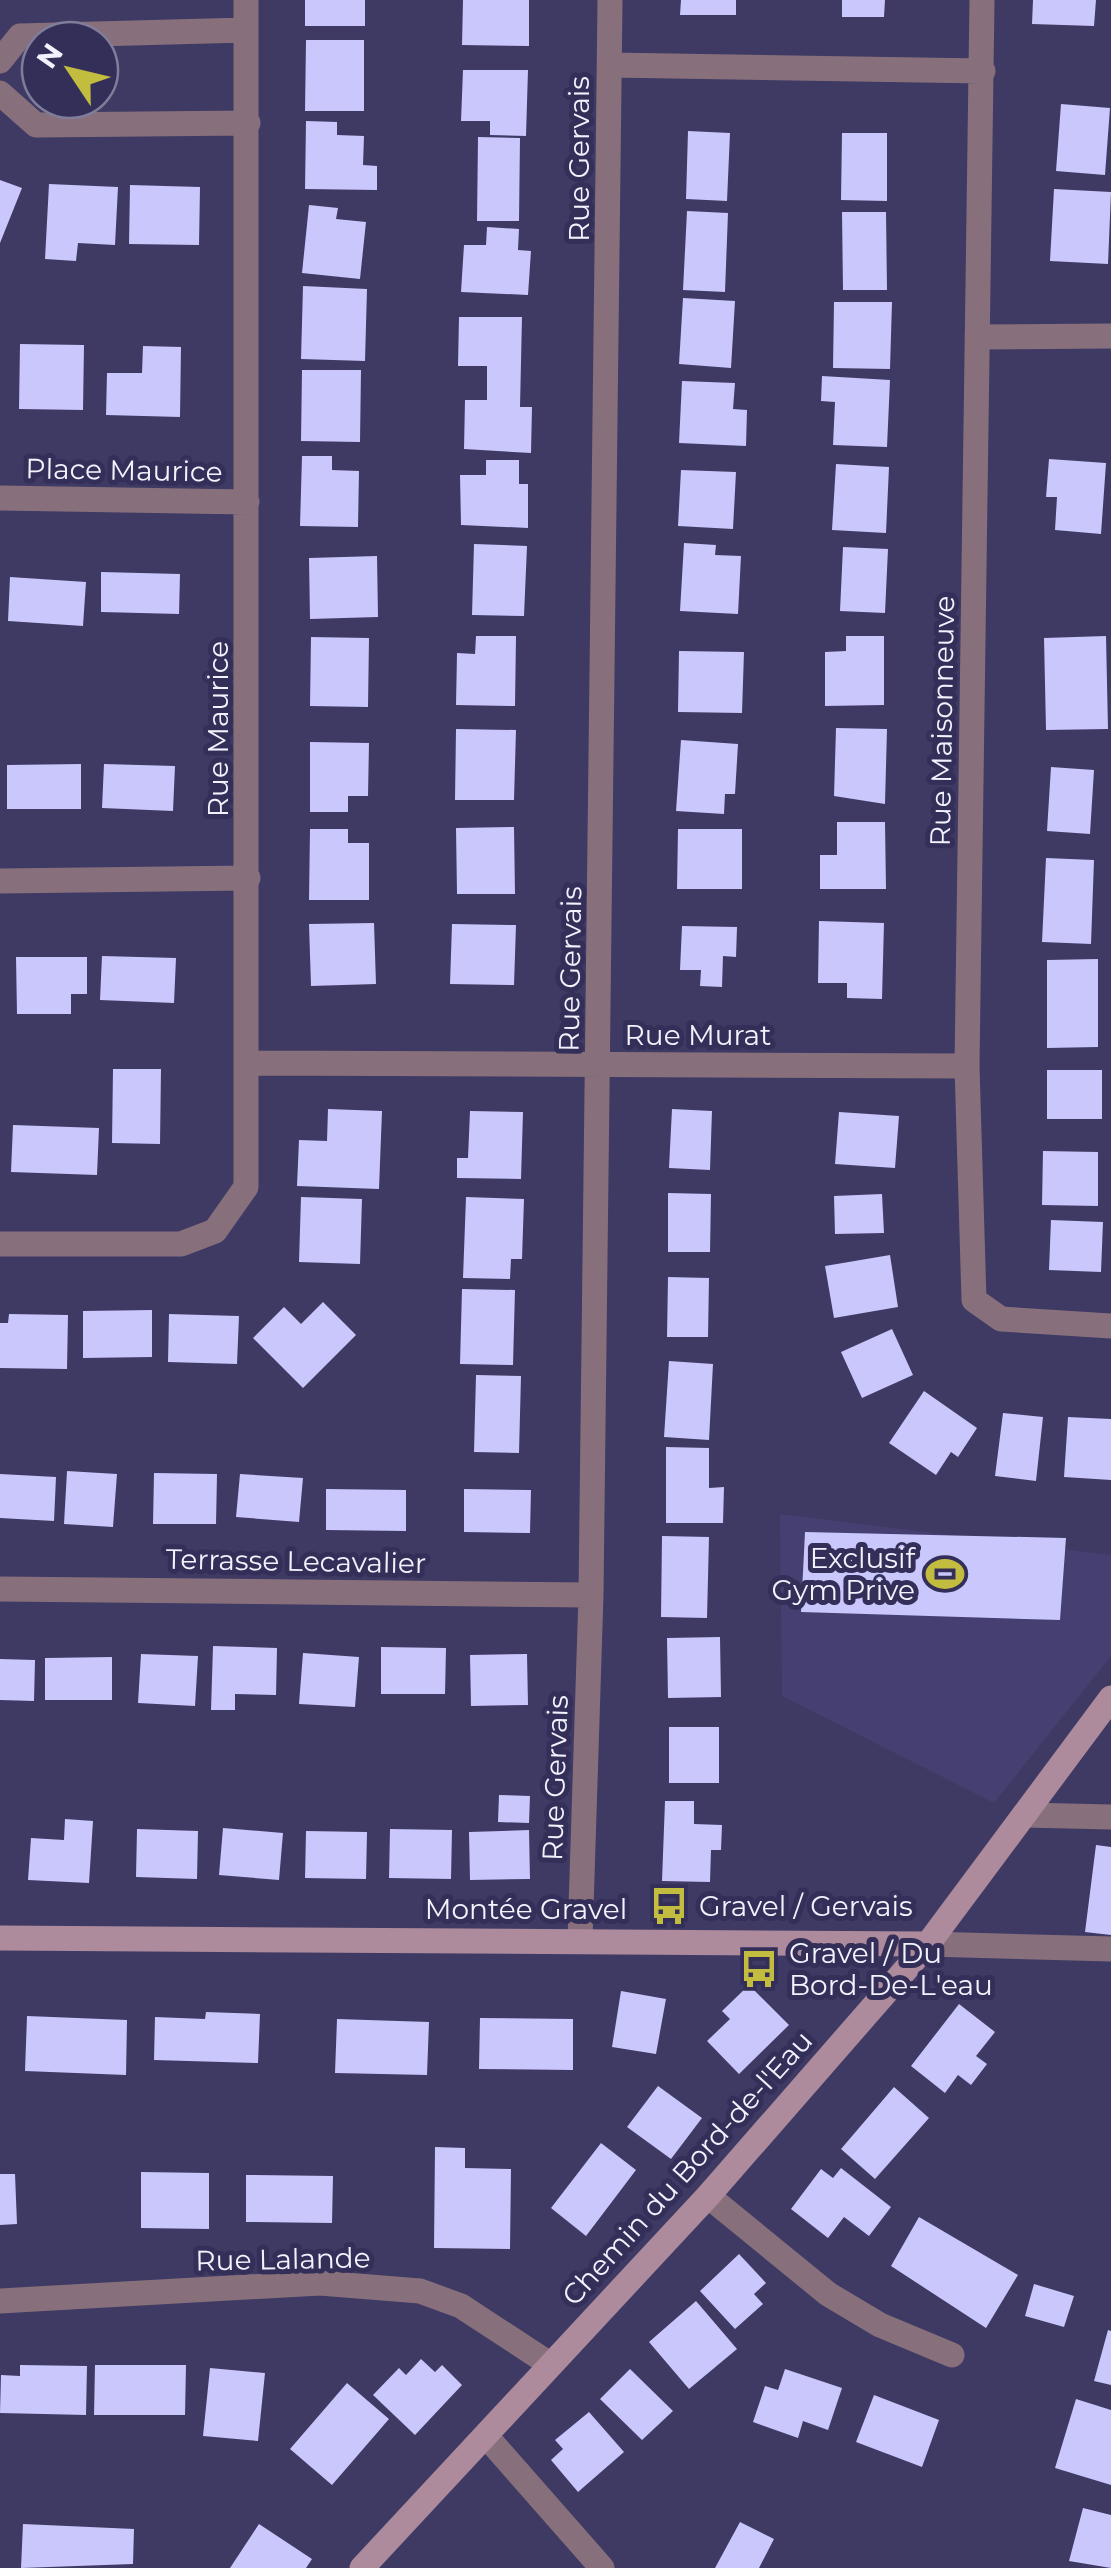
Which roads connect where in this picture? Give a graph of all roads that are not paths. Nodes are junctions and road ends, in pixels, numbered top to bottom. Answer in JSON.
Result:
{"nodes":[{"id":1,"x":246,"y":0,"type":"edge"},
{"id":2,"x":610,"y":0,"type":"edge"},
{"id":3,"x":982,"y":0,"type":"edge"},
{"id":4,"x":246,"y":30,"type":"junction"},
{"id":5,"x":0,"y":61,"type":"edge"},
{"id":6,"x":610,"y":65,"type":"junction"},
{"id":7,"x":983,"y":71,"type":"junction"},
{"id":8,"x":0,"y":93,"type":"edge"},
{"id":9,"x":248,"y":123,"type":"junction"},
{"id":10,"x":978,"y":336,"type":"junction"},
{"id":11,"x":1111,"y":336,"type":"edge"},
{"id":12,"x":0,"y":498,"type":"edge"},
{"id":13,"x":247,"y":502,"type":"junction"},
{"id":14,"x":248,"y":878,"type":"junction"},
{"id":15,"x":0,"y":881,"type":"edge"},
{"id":16,"x":248,"y":1063,"type":"junction"},
{"id":17,"x":599,"y":1064,"type":"junction"},
{"id":18,"x":967,"y":1066,"type":"junction"},
{"id":19,"x":0,"y":1244,"type":"edge"},
{"id":20,"x":1111,"y":1326,"type":"edge"},
{"id":21,"x":0,"y":1589,"type":"edge"},
{"id":22,"x":591,"y":1595,"type":"junction"},
{"id":23,"x":1111,"y":1698,"type":"edge"},
{"id":24,"x":1024,"y":1815,"type":"junction"},
{"id":25,"x":1111,"y":1817,"type":"edge"},
{"id":26,"x":0,"y":1938,"type":"edge"},
{"id":27,"x":580,"y":1939,"type":"junction"},
{"id":28,"x":928,"y":1944,"type":"junction"},
{"id":29,"x":1111,"y":1949,"type":"edge"},
{"id":30,"x":708,"y":2196,"type":"junction"},
{"id":31,"x":0,"y":2301,"type":"edge"},
{"id":32,"x":952,"y":2355,"type":"dead end"},
{"id":33,"x":548,"y":2363,"type":"junction"},
{"id":34,"x":486,"y":2436,"type":"junction"},
{"id":35,"x":362,"y":2568,"type":"edge"},
{"id":36,"x":602,"y":2568,"type":"edge"}],
"edges":[{"from":1,"to":4,"type":"street","name":"Rue Maurice"},
{"from":2,"to":6,"type":"street","name":"Rue Gervais"},
{"from":3,"to":7,"type":"street","name":"Rue Maisonneuve"},
{"from":4,"to":5,"type":"street"},
{"from":4,"to":9,"type":"street","name":"Rue Maurice"},
{"from":6,"to":7,"type":"street"},
{"from":6,"to":17,"type":"street","name":"Rue Gervais"},
{"from":7,"to":10,"type":"street","name":"Rue Maisonneuve"},
{"from":8,"to":9,"type":"street"},
{"from":9,"to":13,"type":"street","name":"Rue Maurice"},
{"from":10,"to":11,"type":"street"},
{"from":10,"to":18,"type":"street","name":"Rue Maisonneuve"},
{"from":12,"to":13,"type":"street","name":"Place Maurice"},
{"from":13,"to":14,"type":"street","name":"Rue Maurice"},
{"from":14,"to":15,"type":"street"},
{"from":14,"to":16,"type":"street","name":"Rue Maurice"},
{"from":16,"to":17,"type":"street","name":"Rue Murat"},
{"from":16,"to":19,"type":"street","name":"Rue Maurice"},
{"from":17,"to":18,"type":"street","name":"Rue Murat"},
{"from":17,"to":22,"type":"street","name":"Rue Gervais"},
{"from":18,"to":20,"type":"street","name":"Rue Maisonneuve"},
{"from":21,"to":22,"type":"street","name":"Terrasse Lecavalier"},
{"from":22,"to":27,"type":"street","name":"Rue Gervais"},
{"from":23,"to":24,"type":"street","name":"Chemin du Bord-de-l'Eau"},
{"from":24,"to":25,"type":"street"},
{"from":24,"to":28,"type":"street","name":"Chemin du Bord-de-l'Eau"},
{"from":26,"to":27,"type":"street","name":"Montée Gravel"},
{"from":27,"to":28,"type":"street","name":"Montée Gravel"},
{"from":28,"to":29,"type":"street","name":"Montée Gravel"},
{"from":28,"to":30,"type":"street","name":"Chemin du Bord-de-l'Eau"},
{"from":30,"to":32,"type":"street"},
{"from":30,"to":33,"type":"street","name":"Chemin du Bord-de-l'Eau"},
{"from":31,"to":33,"type":"street","name":"Rue Lalande"},
{"from":33,"to":34,"type":"street","name":"Chemin du Bord-de-l'Eau"},
{"from":34,"to":35,"type":"street","name":"Chemin du Bord-de-l'Eau"},
{"from":34,"to":36,"type":"street"}]}
